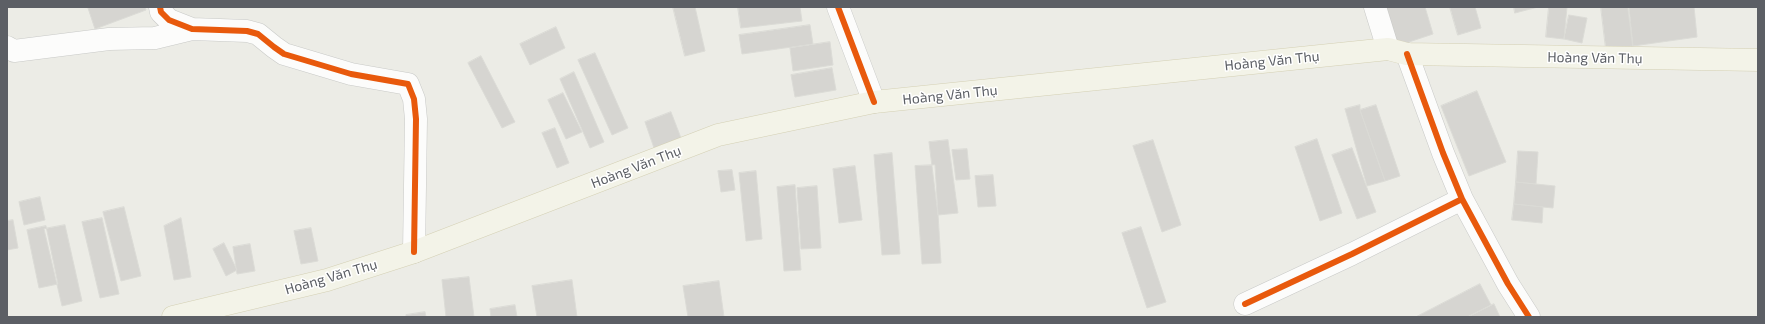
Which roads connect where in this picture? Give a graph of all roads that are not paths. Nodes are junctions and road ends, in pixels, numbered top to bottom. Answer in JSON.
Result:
{"nodes":[{"id":1,"x":160,"y":7,"type":"edge"},
{"id":2,"x":838,"y":7,"type":"edge"},
{"id":3,"x":1375,"y":7,"type":"edge"},
{"id":4,"x":192,"y":29,"type":"junction"},
{"id":5,"x":7,"y":47,"type":"edge"},
{"id":6,"x":1397,"y":52,"type":"junction"},
{"id":7,"x":1758,"y":60,"type":"edge"},
{"id":8,"x":874,"y":102,"type":"junction"},
{"id":9,"x":1462,"y":199,"type":"junction"},
{"id":10,"x":414,"y":252,"type":"junction"},
{"id":11,"x":1245,"y":304,"type":"dead end"},
{"id":12,"x":174,"y":317,"type":"edge"},
{"id":13,"x":1529,"y":317,"type":"edge"}],
"edges":[{"from":1,"to":4,"type":"street"},
{"from":2,"to":8,"type":"street"},
{"from":3,"to":6,"type":"street"},
{"from":4,"to":5,"type":"street"},
{"from":4,"to":10,"type":"street"},
{"from":6,"to":7,"type":"main road","name":"Hoàng Văn Thụ"},
{"from":6,"to":8,"type":"main road","name":"Hoàng Văn Thụ"},
{"from":6,"to":9,"type":"street"},
{"from":8,"to":10,"type":"main road","name":"Hoàng Văn Thụ"},
{"from":9,"to":11,"type":"street"},
{"from":9,"to":13,"type":"street"},
{"from":10,"to":12,"type":"main road","name":"Hoàng Văn Thụ"}]}
